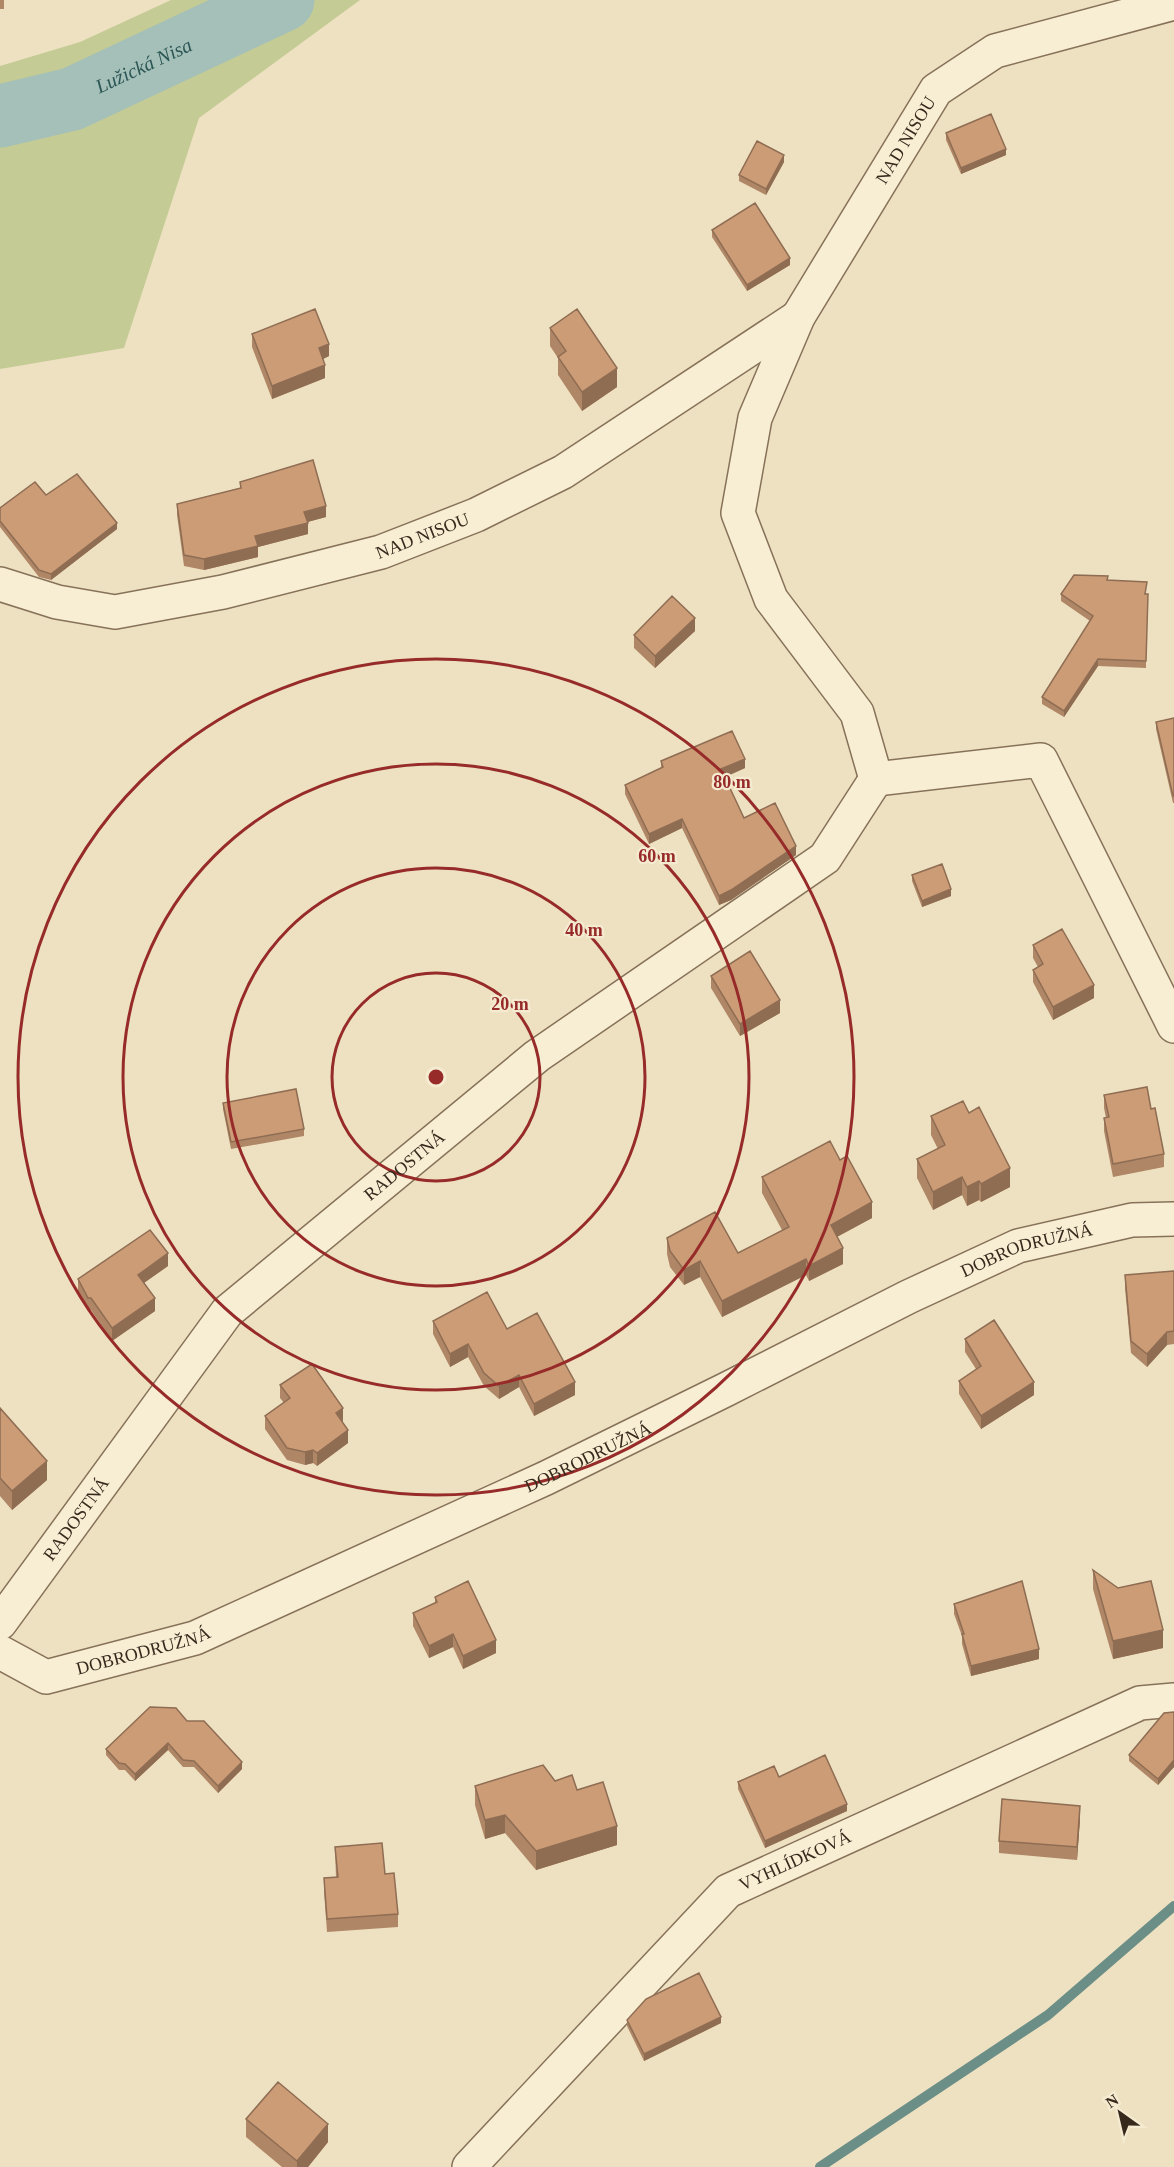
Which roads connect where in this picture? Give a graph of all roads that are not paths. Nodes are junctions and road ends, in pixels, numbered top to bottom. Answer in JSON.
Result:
{"nodes":[{"id":1,"x":1174,"y":3,"type":"edge"},
{"id":2,"x":798,"y":317,"type":"junction"},
{"id":3,"x":0,"y":585,"type":"edge"},
{"id":4,"x":876,"y":779,"type":"junction"},
{"id":5,"x":1174,"y":1026,"type":"edge"},
{"id":6,"x":1174,"y":1219,"type":"edge"},
{"id":7,"x":0,"y":1623,"type":"edge"},
{"id":8,"x":0,"y":1653,"type":"edge"},
{"id":9,"x":1174,"y":1700,"type":"edge"},
{"id":10,"x":470,"y":2167,"type":"edge"}],
"edges":[{"from":1,"to":2,"type":"street","name":"NAD NISOU"},
{"from":2,"to":3,"type":"street","name":"NAD NISOU"},
{"from":2,"to":4,"type":"street","name":"NAD NISOU"},
{"from":4,"to":5,"type":"street"},
{"from":4,"to":7,"type":"street","name":"RADOSTNÁ"},
{"from":6,"to":8,"type":"street","name":"DOBRODRUŽNÁ"},
{"from":9,"to":10,"type":"street","name":"VYHLÍDKOVÁ"}]}
